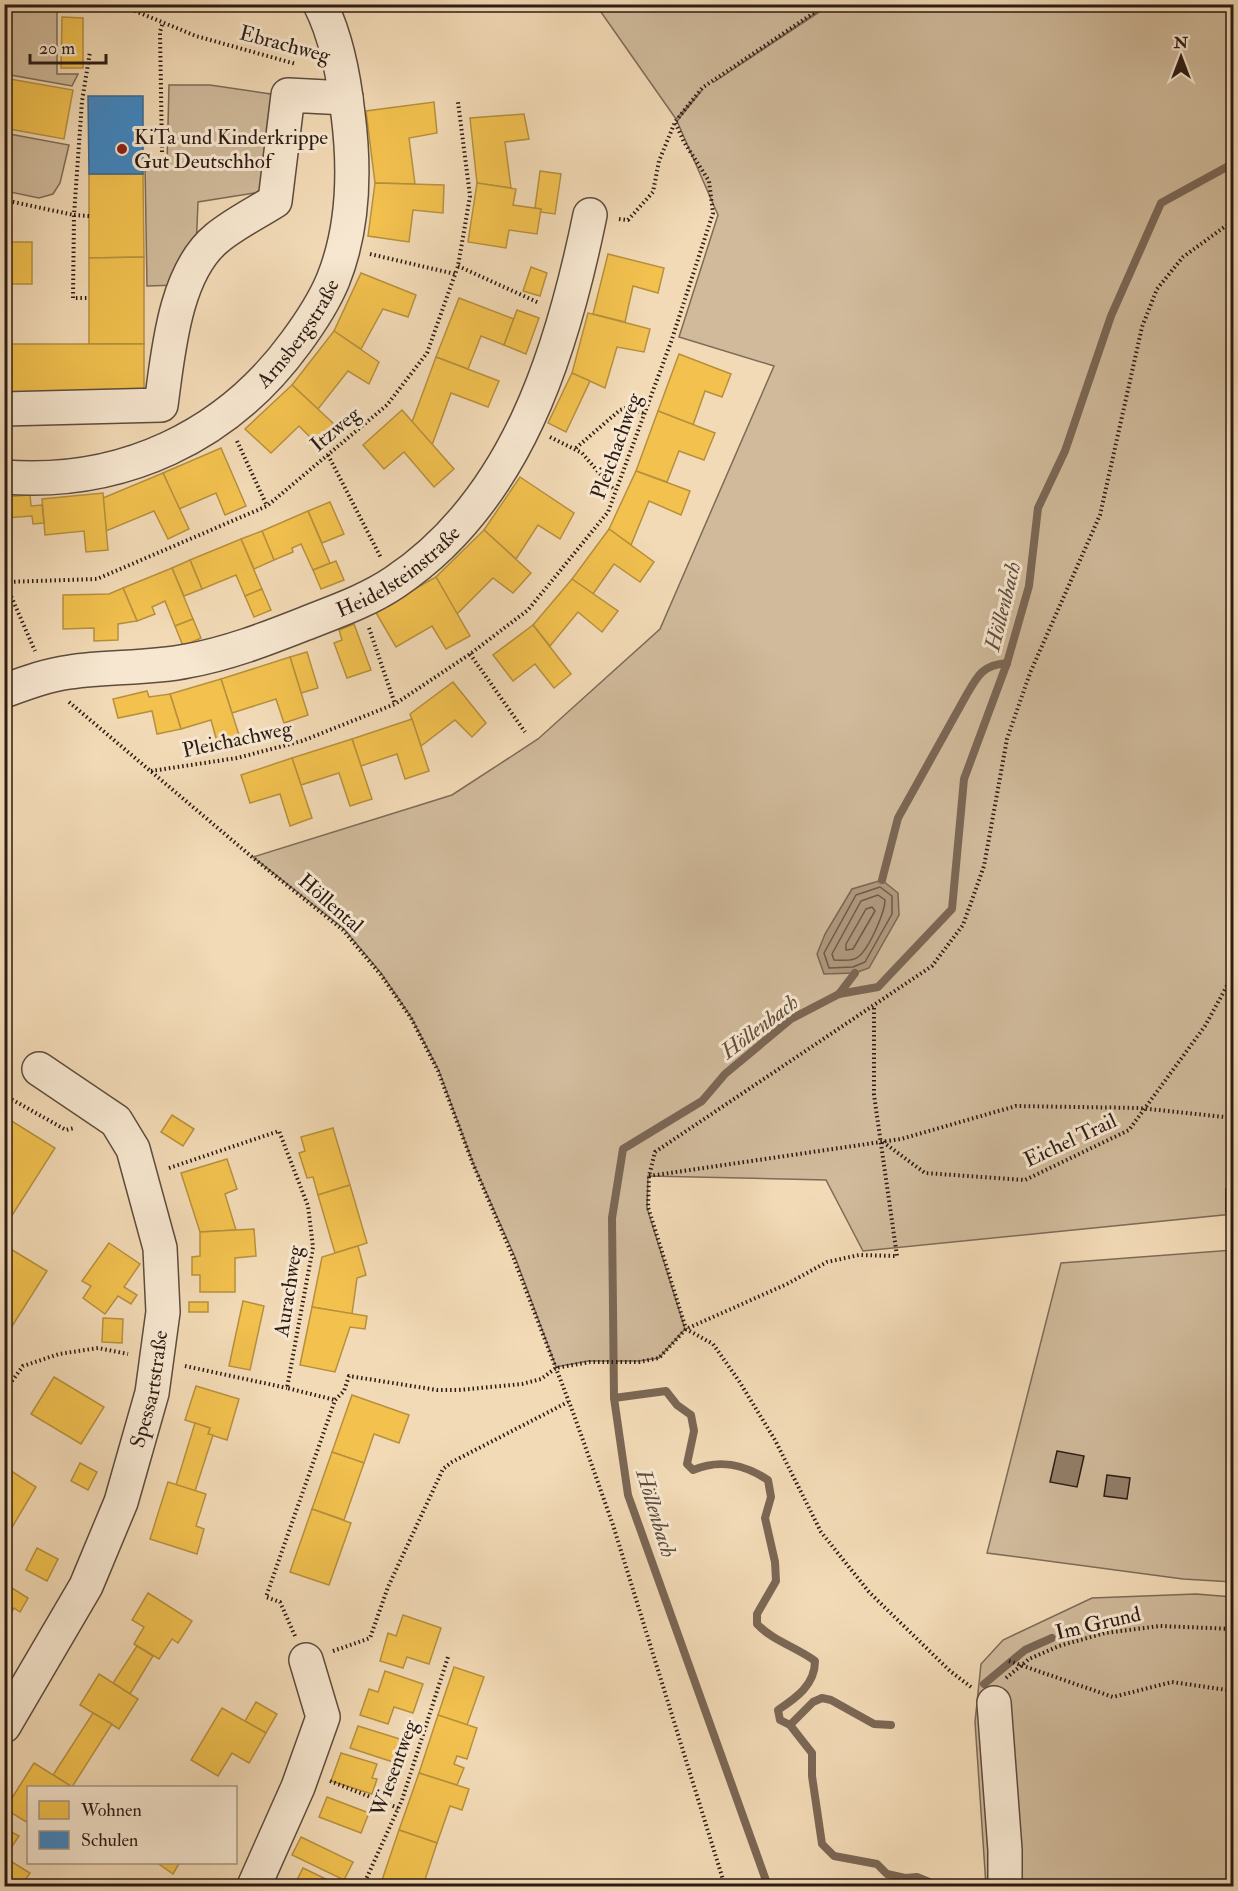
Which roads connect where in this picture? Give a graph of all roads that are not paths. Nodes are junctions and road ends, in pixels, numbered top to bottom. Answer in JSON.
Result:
{"nodes":[{"id":1,"x":321,"y":4,"type":"edge"},
{"id":2,"x":346,"y":98,"type":"junction"},
{"id":3,"x":590,"y":215,"type":"road end"},
{"id":4,"x":4,"y":409,"type":"edge"},
{"id":5,"x":4,"y":477,"type":"edge"},
{"id":6,"x":4,"y":691,"type":"edge"},
{"id":7,"x":39,"y":1069,"type":"dead end"},
{"id":8,"x":306,"y":1660,"type":"road end"},
{"id":9,"x":994,"y":1703,"type":"road end"},
{"id":10,"x":4,"y":1726,"type":"edge"},
{"id":11,"x":254,"y":1887,"type":"edge"},
{"id":12,"x":1005,"y":1887,"type":"edge"}],
"edges":[{"from":1,"to":2,"type":"street","name":"Arnsbergstraße"},
{"from":2,"to":4,"type":"street"},
{"from":2,"to":5,"type":"street","name":"Arnsbergstraße"},
{"from":3,"to":6,"type":"street","name":"Heidelsteinstraße"},
{"from":7,"to":10,"type":"street","name":"Spessartstraße"},
{"from":8,"to":11,"type":"street"},
{"from":9,"to":12,"type":"street"}]}
